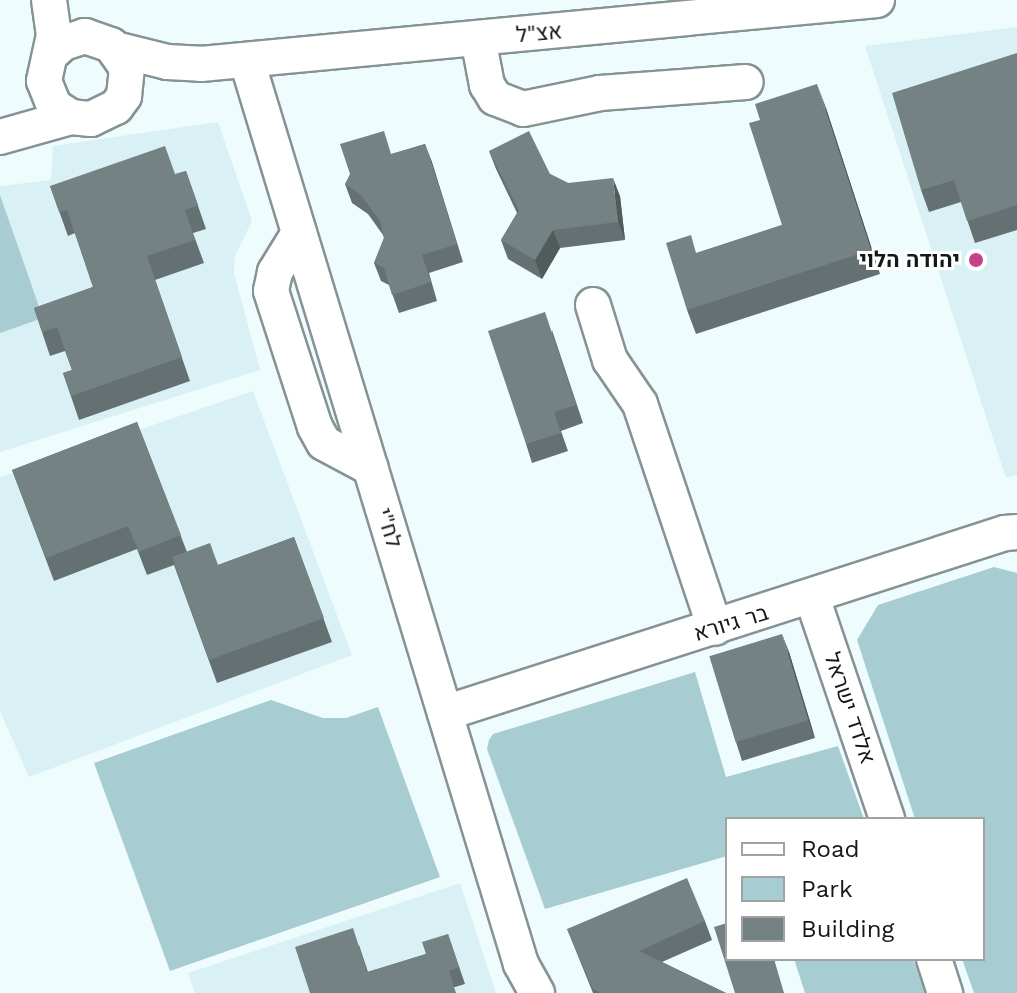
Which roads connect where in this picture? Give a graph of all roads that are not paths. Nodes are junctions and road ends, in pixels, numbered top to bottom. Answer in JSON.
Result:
{"nodes":[{"id":1,"x":49,"y":0,"type":"edge"},
{"id":2,"x":60,"y":0,"type":"edge"},
{"id":3,"x":877,"y":0,"type":"edge"},
{"id":4,"x":772,"y":5,"type":"edge"},
{"id":5,"x":478,"y":38,"type":"junction"},
{"id":6,"x":107,"y":43,"type":"junction"},
{"id":7,"x":247,"y":61,"type":"junction"},
{"id":8,"x":201,"y":64,"type":"junction"},
{"id":9,"x":47,"y":68,"type":"junction"},
{"id":10,"x":746,"y":82,"type":"dead end"},
{"id":11,"x":116,"y":107,"type":"junction"},
{"id":12,"x":71,"y":117,"type":"junction"},
{"id":13,"x":4,"y":136,"type":"edge"},
{"id":14,"x":593,"y":305,"type":"dead end"},
{"id":15,"x":1017,"y":532,"type":"edge"},
{"id":16,"x":812,"y":597,"type":"junction"},
{"id":17,"x":715,"y":628,"type":"junction"},
{"id":18,"x":445,"y":713,"type":"junction"},
{"id":19,"x":886,"y":817,"type":"edge"},
{"id":20,"x":935,"y":961,"type":"edge"},
{"id":21,"x":537,"y":993,"type":"edge"},
{"id":22,"x":945,"y":993,"type":"edge"}],
"edges":[{"from":1,"to":9,"type":"street"},
{"from":2,"to":6,"type":"street"},
{"from":3,"to":4,"type":"street","name":"אצ\"ל"},
{"from":4,"to":5,"type":"street","name":"אצ\"ל"},
{"from":5,"to":7,"type":"street","name":"אצ\"ל"},
{"from":5,"to":10,"type":"street"},
{"from":6,"to":8,"type":"street","name":"אצ\"ל"},
{"from":6,"to":9,"type":"street"},
{"from":6,"to":11,"type":"street"},
{"from":7,"to":8,"type":"street","name":"אצ\"ל"},
{"from":7,"to":18,"type":"street","name":"לח\"י"},
{"from":8,"to":11,"type":"street","name":"אצ\"ל"},
{"from":9,"to":12,"type":"street"},
{"from":9,"to":13,"type":"street"},
{"from":11,"to":12,"type":"street"},
{"from":12,"to":13,"type":"street"},
{"from":14,"to":17,"type":"street"},
{"from":15,"to":16,"type":"street","name":"בר גיורא"},
{"from":16,"to":17,"type":"street","name":"בר גיורא"},
{"from":16,"to":19,"type":"street","name":"אלדד ישראל"},
{"from":17,"to":18,"type":"street","name":"בר גיורא"},
{"from":18,"to":21,"type":"street","name":"לח\"י"},
{"from":20,"to":22,"type":"street"}]}
